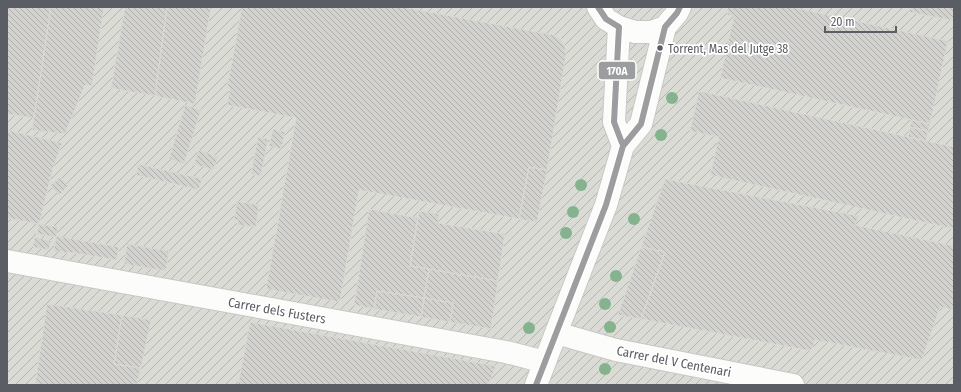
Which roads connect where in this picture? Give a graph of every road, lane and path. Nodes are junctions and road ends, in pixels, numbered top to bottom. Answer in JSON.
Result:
{"nodes":[{"id":1,"x":680,"y":7,"type":"edge"},
{"id":2,"x":595,"y":8,"type":"edge"},
{"id":3,"x":619,"y":27,"type":"junction"},
{"id":4,"x":665,"y":27,"type":"junction"},
{"id":5,"x":623,"y":146,"type":"junction"},
{"id":6,"x":7,"y":261,"type":"edge"},
{"id":7,"x":556,"y":334,"type":"junction"},
{"id":8,"x":545,"y":362,"type":"junction"},
{"id":9,"x":536,"y":385,"type":"edge"},
{"id":10,"x":793,"y":385,"type":"edge"}],
"edges":[{"from":1,"to":4,"type":"street"},
{"from":2,"to":3,"type":"street"},
{"from":3,"to":4,"type":"street"},
{"from":3,"to":5,"type":"street"},
{"from":4,"to":5,"type":"street"},
{"from":5,"to":7,"type":"street"},
{"from":6,"to":8,"type":"street","name":"Carrer dels Fusters"},
{"from":7,"to":8,"type":"street"},
{"from":7,"to":10,"type":"street","name":"Carrer del V Centenari"},
{"from":8,"to":9,"type":"street"}]}
